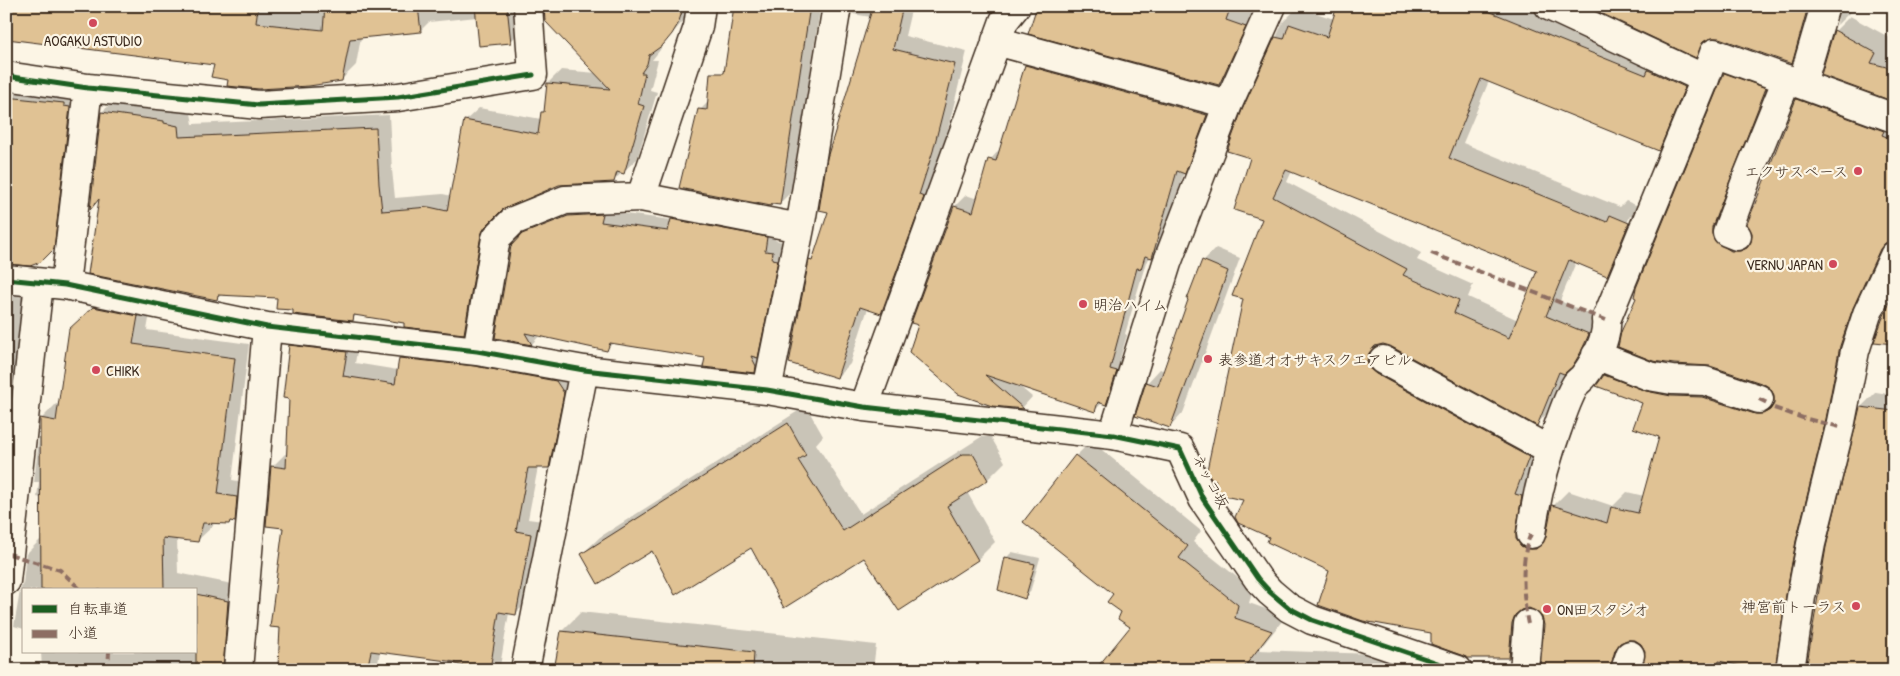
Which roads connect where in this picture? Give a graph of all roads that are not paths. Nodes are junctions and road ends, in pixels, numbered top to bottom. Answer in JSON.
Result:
{"nodes":[{"id":1,"x":528,"y":6,"type":"edge"},
{"id":2,"x":702,"y":6,"type":"edge"},
{"id":3,"x":837,"y":6,"type":"edge"},
{"id":4,"x":1016,"y":6,"type":"edge"},
{"id":5,"x":1272,"y":6,"type":"edge"},
{"id":6,"x":1549,"y":6,"type":"edge"},
{"id":7,"x":1822,"y":6,"type":"edge"},
{"id":8,"x":996,"y":41,"type":"junction"},
{"id":9,"x":6,"y":76,"type":"edge"},
{"id":10,"x":1705,"y":79,"type":"junction"},
{"id":11,"x":1794,"y":82,"type":"junction"},
{"id":12,"x":88,"y":88,"type":"junction"},
{"id":13,"x":1228,"y":104,"type":"junction"},
{"id":14,"x":1894,"y":118,"type":"edge"},
{"id":15,"x":640,"y":197,"type":"junction"},
{"id":16,"x":800,"y":228,"type":"junction"},
{"id":17,"x":1737,"y":236,"type":"dead end"},
{"id":18,"x":1890,"y":273,"type":"edge"},
{"id":19,"x":6,"y":279,"type":"edge"},
{"id":20,"x":52,"y":284,"type":"junction"},
{"id":21,"x":267,"y":327,"type":"junction"},
{"id":22,"x":477,"y":351,"type":"junction"},
{"id":23,"x":1596,"y":355,"type":"junction"},
{"id":24,"x":1383,"y":360,"type":"dead end"},
{"id":25,"x":584,"y":370,"type":"junction"},
{"id":26,"x":767,"y":390,"type":"junction"},
{"id":27,"x":1759,"y":399,"type":"dead end"},
{"id":28,"x":864,"y":407,"type":"junction"},
{"id":29,"x":1113,"y":435,"type":"junction"},
{"id":30,"x":1549,"y":450,"type":"junction"},
{"id":31,"x":10,"y":508,"type":"edge"},
{"id":32,"x":1530,"y":534,"type":"dead end"},
{"id":33,"x":6,"y":581,"type":"edge"},
{"id":34,"x":1528,"y":624,"type":"dead end"},
{"id":35,"x":238,"y":670,"type":"edge"},
{"id":36,"x":525,"y":670,"type":"edge"},
{"id":37,"x":1458,"y":670,"type":"edge"},
{"id":38,"x":1524,"y":670,"type":"edge"},
{"id":39,"x":1790,"y":670,"type":"edge"}],
"edges":[{"from":1,"to":12,"type":"street"},
{"from":2,"to":15,"type":"street"},
{"from":3,"to":16,"type":"street"},
{"from":4,"to":8,"type":"street"},
{"from":5,"to":13,"type":"street"},
{"from":6,"to":10,"type":"street"},
{"from":7,"to":11,"type":"street"},
{"from":8,"to":13,"type":"street"},
{"from":8,"to":28,"type":"street"},
{"from":9,"to":12,"type":"street"},
{"from":10,"to":11,"type":"street"},
{"from":10,"to":23,"type":"street"},
{"from":11,"to":14,"type":"street"},
{"from":11,"to":17,"type":"street"},
{"from":12,"to":20,"type":"street"},
{"from":13,"to":29,"type":"street"},
{"from":15,"to":16,"type":"street"},
{"from":15,"to":22,"type":"street"},
{"from":16,"to":26,"type":"street"},
{"from":18,"to":39,"type":"street"},
{"from":19,"to":20,"type":"street","name":"ネッコ坂"},
{"from":20,"to":21,"type":"street","name":"ネッコ坂"},
{"from":20,"to":31,"type":"street"},
{"from":21,"to":22,"type":"street","name":"ネッコ坂"},
{"from":21,"to":35,"type":"street"},
{"from":22,"to":25,"type":"street","name":"ネッコ坂"},
{"from":23,"to":27,"type":"street"},
{"from":23,"to":30,"type":"street"},
{"from":24,"to":30,"type":"street"},
{"from":25,"to":26,"type":"street","name":"ネッコ坂"},
{"from":25,"to":36,"type":"street"},
{"from":26,"to":28,"type":"street","name":"ネッコ坂"},
{"from":28,"to":29,"type":"street","name":"ネッコ坂"},
{"from":29,"to":37,"type":"street","name":"ネッコ坂"},
{"from":30,"to":32,"type":"street"},
{"from":31,"to":33,"type":"street"},
{"from":34,"to":38,"type":"street"}]}
